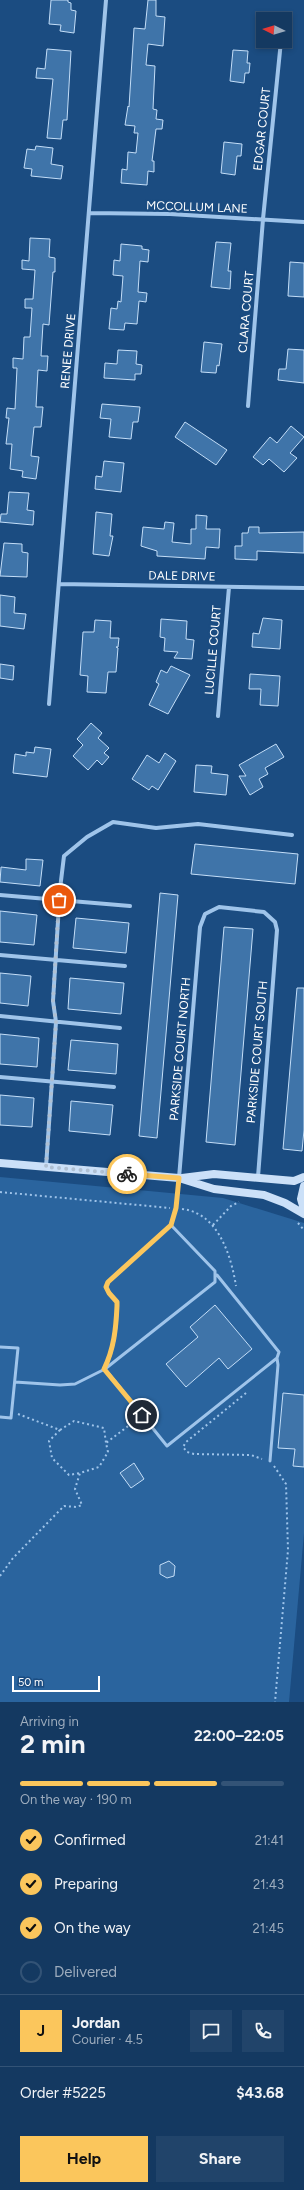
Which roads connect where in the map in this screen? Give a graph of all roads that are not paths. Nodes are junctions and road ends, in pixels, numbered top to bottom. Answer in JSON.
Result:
{"nodes":[{"id":1,"x":106,"y":0,"type":"edge"},
{"id":2,"x":280,"y":48,"type":"edge"},
{"id":3,"x":89,"y":213,"type":"junction"},
{"id":4,"x":263,"y":219,"type":"junction"},
{"id":5,"x":304,"y":222,"type":"edge"},
{"id":6,"x":248,"y":406,"type":"dead end"},
{"id":7,"x":59,"y":584,"type":"junction"},
{"id":8,"x":229,"y":587,"type":"junction"},
{"id":9,"x":304,"y":588,"type":"edge"},
{"id":10,"x":49,"y":704,"type":"dead end"},
{"id":11,"x":218,"y":716,"type":"dead end"},
{"id":12,"x":292,"y":835,"type":"dead end"},
{"id":13,"x":0,"y":895,"type":"edge"},
{"id":14,"x":59,"y":900,"type":"junction"},
{"id":15,"x":130,"y":906,"type":"dead end"},
{"id":16,"x":277,"y":930,"type":"joint"},
{"id":17,"x":0,"y":956,"type":"edge"},
{"id":18,"x":56,"y":960,"type":"junction"},
{"id":19,"x":125,"y":966,"type":"dead end"},
{"id":20,"x":0,"y":1016,"type":"edge"},
{"id":21,"x":56,"y":1022,"type":"junction"},
{"id":22,"x":120,"y":1028,"type":"dead end"},
{"id":23,"x":0,"y":1077,"type":"edge"},
{"id":24,"x":52,"y":1082,"type":"junction"},
{"id":25,"x":114,"y":1087,"type":"dead end"},
{"id":26,"x":0,"y":1163,"type":"edge"},
{"id":27,"x":46,"y":1167,"type":"junction"},
{"id":28,"x":258,"y":1176,"type":"junction"},
{"id":29,"x":304,"y":1177,"type":"edge"},
{"id":30,"x":179,"y":1178,"type":"junction"},
{"id":31,"x":304,"y":1186,"type":"edge"},
{"id":32,"x":304,"y":1209,"type":"edge"},
{"id":33,"x":304,"y":1214,"type":"edge"},
{"id":34,"x":171,"y":1225,"type":"junction"},
{"id":35,"x":216,"y":1274,"type":"junction"},
{"id":36,"x":0,"y":1347,"type":"edge"},
{"id":37,"x":277,"y":1358,"type":"junction"},
{"id":38,"x":104,"y":1369,"type":"junction"},
{"id":39,"x":15,"y":1382,"type":"junction"},
{"id":40,"x":0,"y":1417,"type":"edge"},
{"id":41,"x":270,"y":1461,"type":"road end"}],
"edges":[{"from":1,"to":3,"type":"street","name":"RENEE DRIVE"},
{"from":2,"to":4,"type":"street","name":"EDGAR COURT"},
{"from":3,"to":4,"type":"street","name":"MCCOLLUM LANE"},
{"from":3,"to":7,"type":"street","name":"RENEE DRIVE"},
{"from":4,"to":5,"type":"street","name":"MCCOLLUM LANE"},
{"from":4,"to":6,"type":"street","name":"CLARA COURT"},
{"from":7,"to":8,"type":"street","name":"DALE DRIVE"},
{"from":7,"to":10,"type":"street","name":"RENEE DRIVE"},
{"from":8,"to":9,"type":"street","name":"DALE DRIVE"},
{"from":8,"to":11,"type":"street","name":"LUCILLE COURT"},
{"from":12,"to":14,"type":"street"},
{"from":13,"to":14,"type":"street"},
{"from":14,"to":15,"type":"street"},
{"from":14,"to":18,"type":"street"},
{"from":16,"to":28,"type":"street","name":"PARKSIDE COURT SOUTH"},
{"from":16,"to":30,"type":"street","name":"PARKSIDE COURT NORTH"},
{"from":17,"to":18,"type":"street"},
{"from":18,"to":19,"type":"street"},
{"from":18,"to":21,"type":"street"},
{"from":20,"to":21,"type":"street"},
{"from":21,"to":22,"type":"street"},
{"from":21,"to":24,"type":"street"},
{"from":23,"to":24,"type":"street"},
{"from":24,"to":25,"type":"street"},
{"from":24,"to":27,"type":"street"},
{"from":26,"to":27,"type":"main road"},
{"from":27,"to":30,"type":"main road"},
{"from":28,"to":29,"type":"main road"},
{"from":28,"to":30,"type":"main road"},
{"from":30,"to":33,"type":"main road"},
{"from":30,"to":34,"type":"lane"},
{"from":31,"to":32,"type":"main road"},
{"from":34,"to":35,"type":"lane"},
{"from":34,"to":38,"type":"lane"},
{"from":35,"to":37,"type":"lane"},
{"from":35,"to":38,"type":"lane"},
{"from":36,"to":39,"type":"lane"},
{"from":37,"to":38,"type":"lane"},
{"from":37,"to":41,"type":"lane"},
{"from":38,"to":39,"type":"lane"},
{"from":39,"to":40,"type":"lane"}]}
